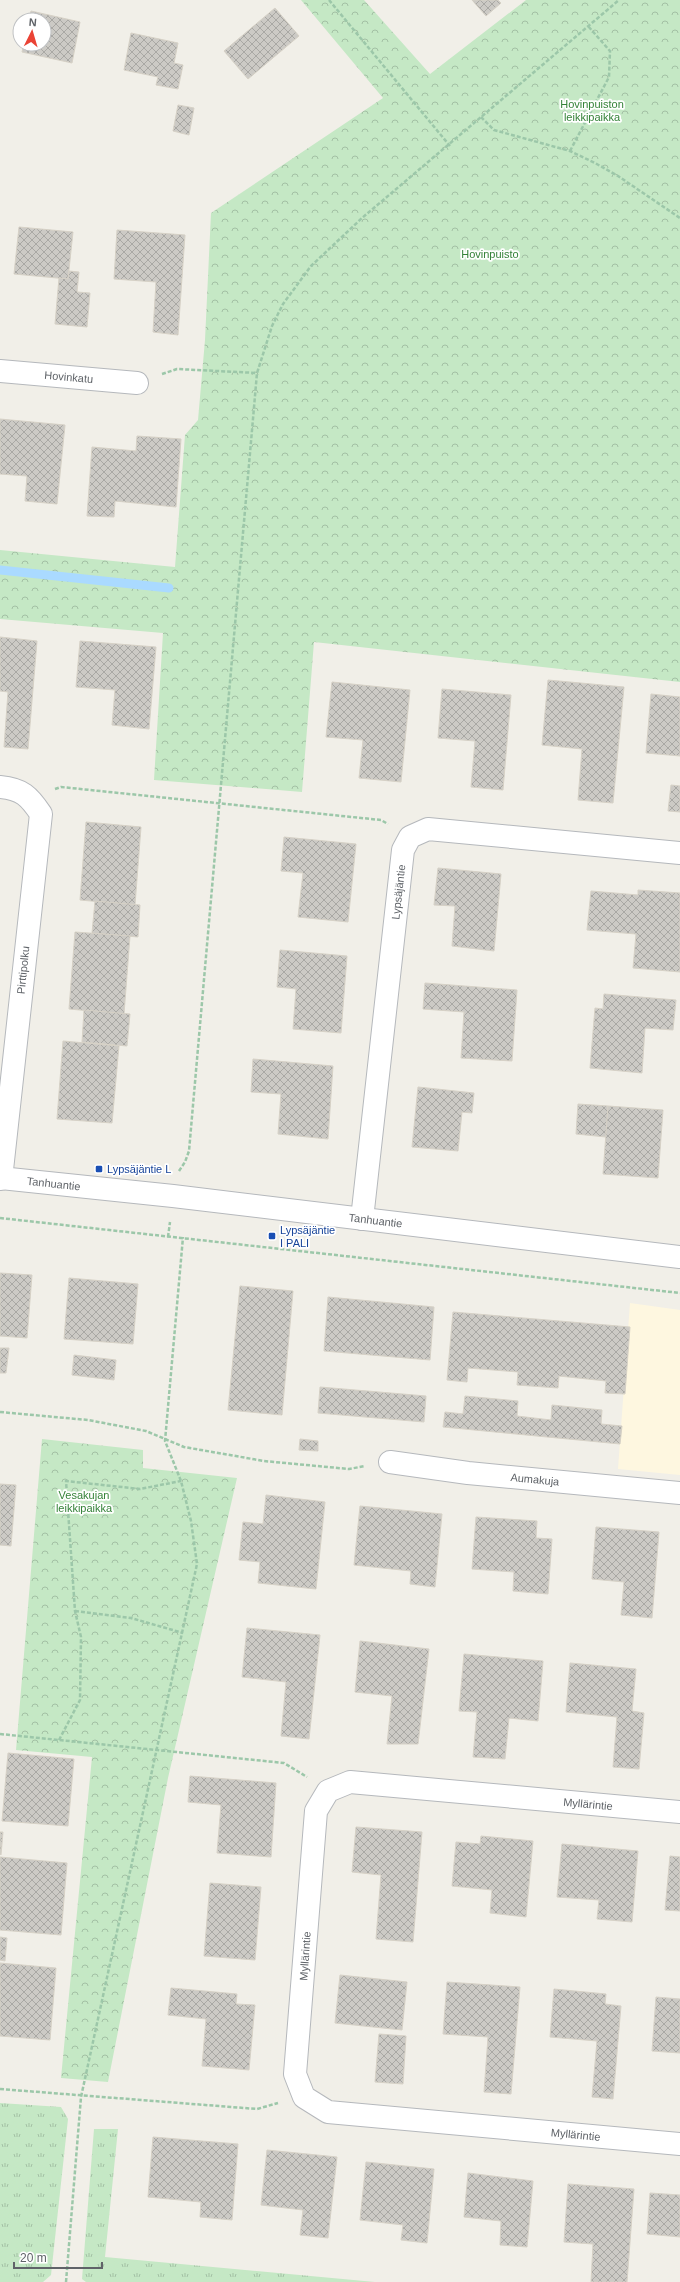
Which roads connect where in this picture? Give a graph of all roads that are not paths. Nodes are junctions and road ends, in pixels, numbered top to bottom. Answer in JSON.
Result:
{"nodes":[{"id":1,"x":0,"y":371,"type":"edge"},
{"id":2,"x":137,"y":383,"type":"road end"},
{"id":3,"x":0,"y":787,"type":"edge"},
{"id":4,"x":680,"y":853,"type":"edge"},
{"id":5,"x":1,"y":1178,"type":"edge"},
{"id":6,"x":362,"y":1219,"type":"junction"},
{"id":7,"x":680,"y":1257,"type":"edge"},
{"id":8,"x":390,"y":1462,"type":"road end"},
{"id":9,"x":680,"y":1493,"type":"edge"},
{"id":10,"x":680,"y":1812,"type":"edge"},
{"id":11,"x":680,"y":2144,"type":"edge"}],
"edges":[{"from":1,"to":2,"type":"street","name":"Hovinkatu"},
{"from":3,"to":5,"type":"street","name":"Pirttipolku"},
{"from":4,"to":6,"type":"street","name":"Lypsäjäntie"},
{"from":5,"to":6,"type":"street","name":"Tanhuantie"},
{"from":6,"to":7,"type":"street","name":"Tanhuantie"},
{"from":8,"to":9,"type":"street","name":"Aumakuja"},
{"from":10,"to":11,"type":"street","name":"Myllärintie"}]}
